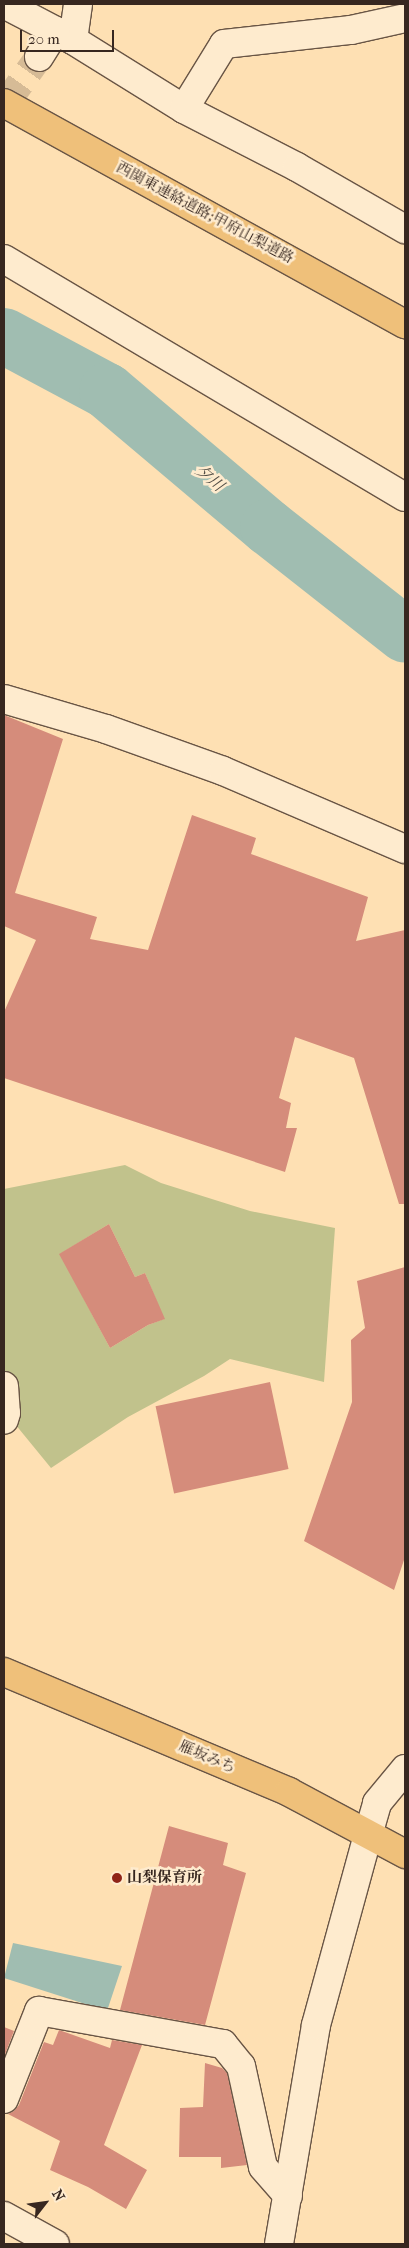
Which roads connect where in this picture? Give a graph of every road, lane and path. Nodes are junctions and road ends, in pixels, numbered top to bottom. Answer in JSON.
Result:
{"nodes":[{"id":1,"x":4,"y":4,"type":"edge"},
{"id":2,"x":78,"y":4,"type":"edge"},
{"id":3,"x":405,"y":18,"type":"edge"},
{"id":4,"x":64,"y":35,"type":"junction"},
{"id":5,"x":39,"y":57,"type":"tunnel mouth"},
{"id":6,"x":4,"y":104,"type":"edge"},
{"id":7,"x":184,"y":109,"type":"junction"},
{"id":8,"x":405,"y":229,"type":"edge"},
{"id":9,"x":4,"y":259,"type":"edge"},
{"id":10,"x":405,"y":324,"type":"edge"},
{"id":11,"x":405,"y":497,"type":"edge"},
{"id":12,"x":4,"y":699,"type":"edge"},
{"id":13,"x":405,"y":849,"type":"edge"},
{"id":14,"x":4,"y":1386,"type":"edge"},
{"id":15,"x":4,"y":1420,"type":"edge"},
{"id":16,"x":4,"y":1672,"type":"edge"},
{"id":17,"x":405,"y":1769,"type":"edge"},
{"id":18,"x":368,"y":1835,"type":"junction"},
{"id":19,"x":405,"y":1854,"type":"edge"},
{"id":20,"x":4,"y":2099,"type":"edge"},
{"id":21,"x":288,"y":2196,"type":"junction"},
{"id":22,"x":4,"y":2216,"type":"edge"},
{"id":23,"x":55,"y":2244,"type":"edge"},
{"id":24,"x":279,"y":2244,"type":"edge"}],
"edges":[{"from":1,"to":4,"type":"street"},
{"from":2,"to":4,"type":"street"},
{"from":3,"to":7,"type":"street"},
{"from":4,"to":5,"type":"street"},
{"from":4,"to":7,"type":"street"},
{"from":6,"to":10,"type":"highway","name":"西関東連絡道路;甲府山梨道路"},
{"from":7,"to":8,"type":"street"},
{"from":9,"to":11,"type":"street"},
{"from":12,"to":13,"type":"street"},
{"from":14,"to":15,"type":"street"},
{"from":16,"to":18,"type":"highway","name":"雁坂みち"},
{"from":17,"to":18,"type":"street"},
{"from":18,"to":19,"type":"highway","name":"雁坂みち"},
{"from":18,"to":21,"type":"street"},
{"from":20,"to":21,"type":"street"},
{"from":21,"to":24,"type":"street"},
{"from":22,"to":23,"type":"street"}]}
